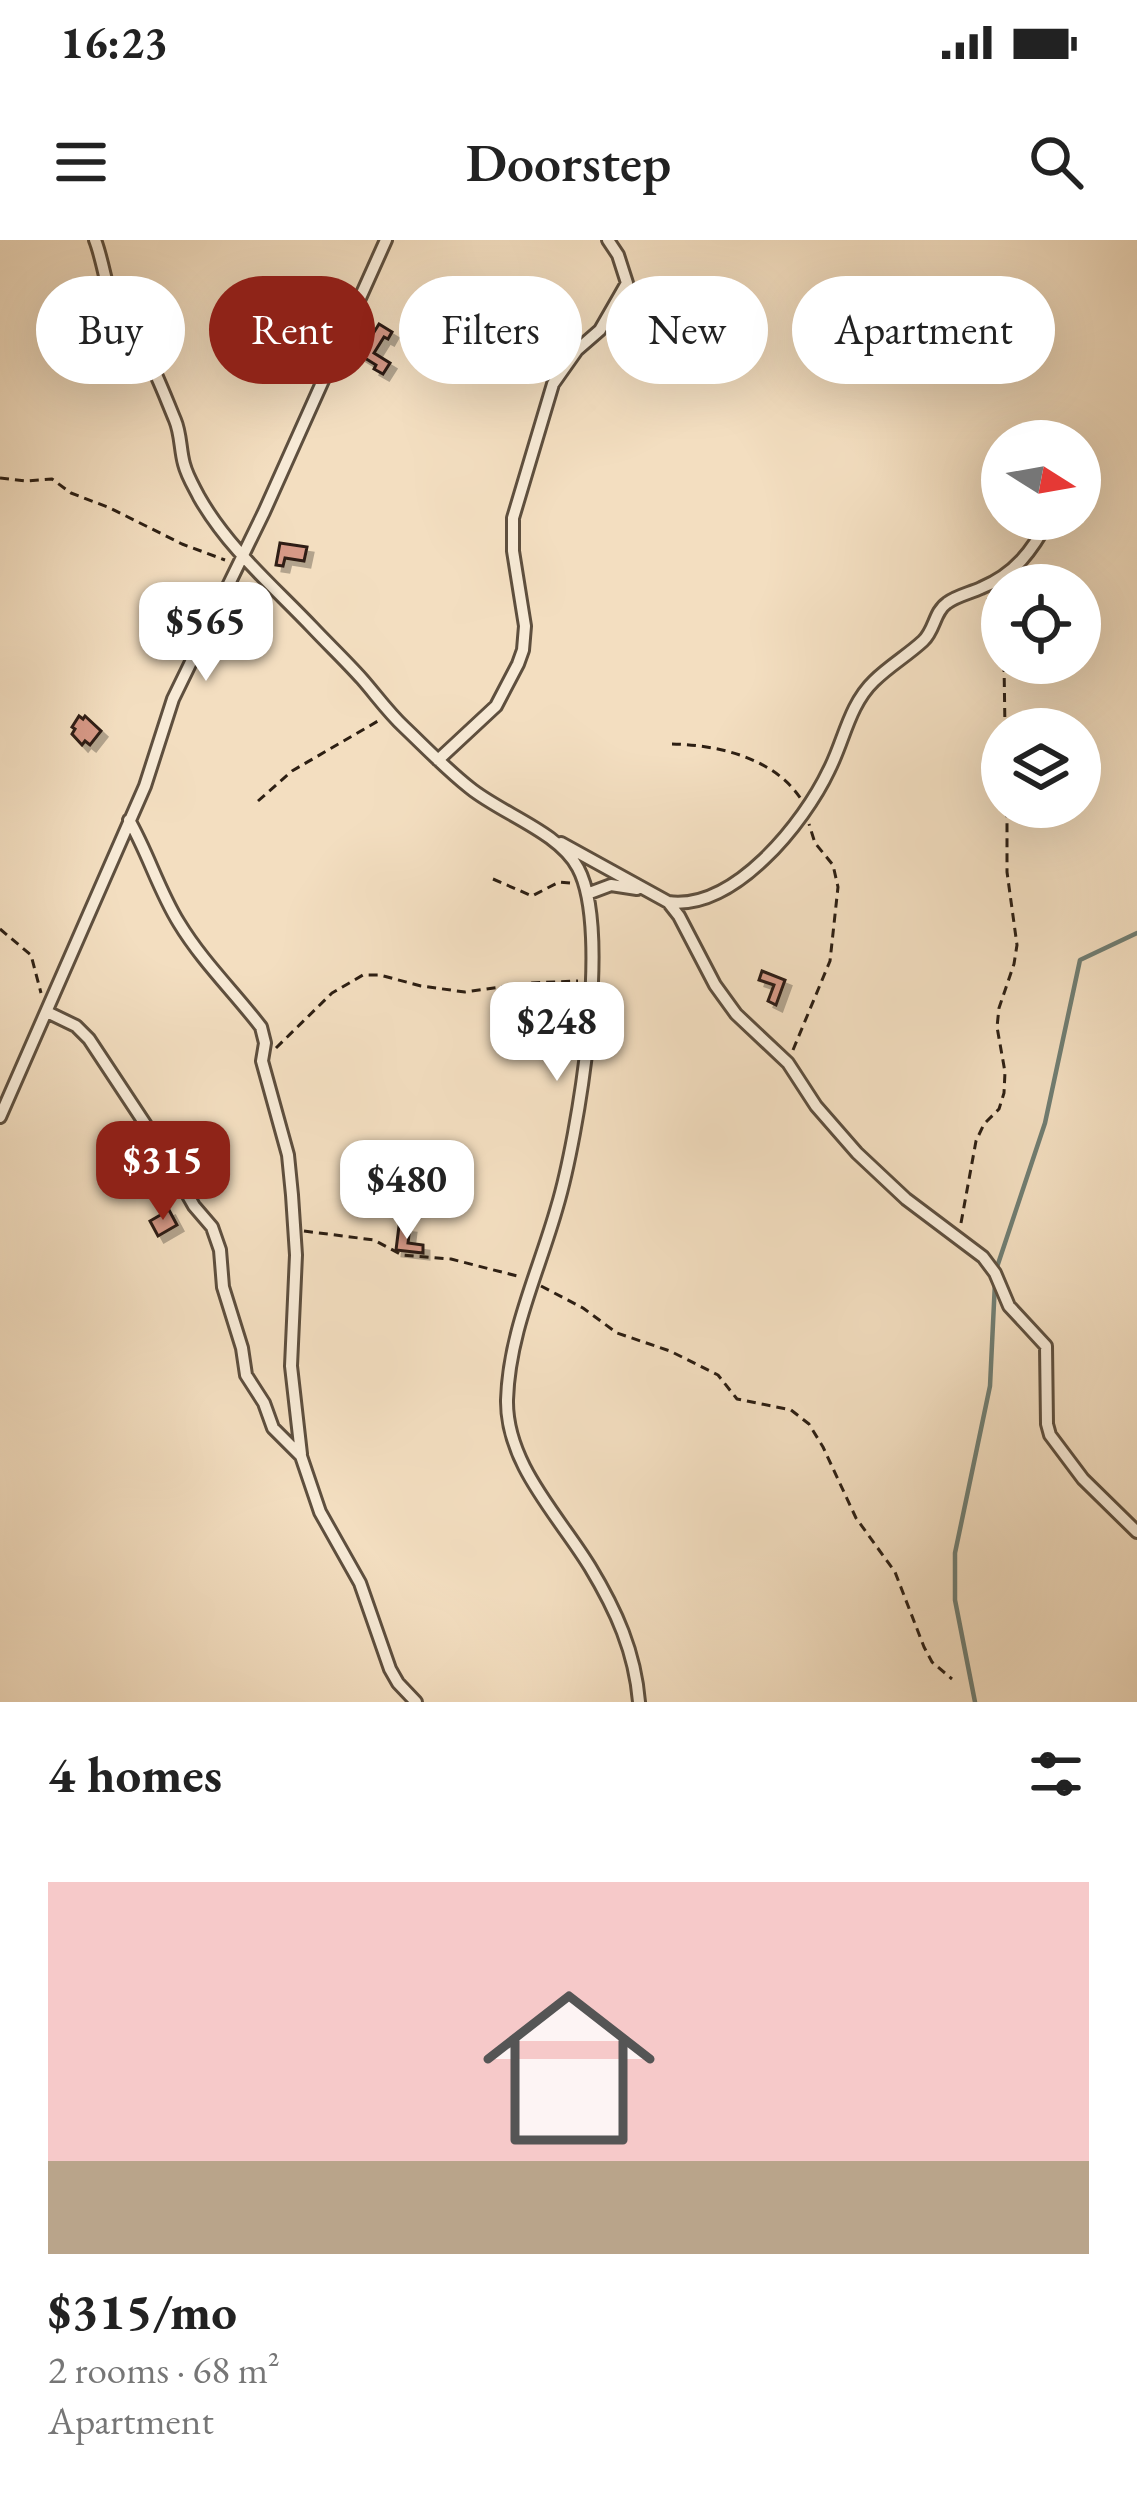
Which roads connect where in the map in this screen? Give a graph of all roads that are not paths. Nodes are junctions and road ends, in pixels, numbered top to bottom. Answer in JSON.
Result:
{"nodes":[{"id":1,"x":95,"y":240,"type":"edge"},
{"id":2,"x":386,"y":240,"type":"edge"},
{"id":3,"x":608,"y":240,"type":"edge"},
{"id":4,"x":1037,"y":540,"type":"edge"},
{"id":5,"x":239,"y":561,"type":"junction"},
{"id":6,"x":438,"y":760,"type":"junction"},
{"id":7,"x":129,"y":820,"type":"junction"},
{"id":8,"x":553,"y":840,"type":"junction"},
{"id":9,"x":646,"y":891,"type":"junction"},
{"id":10,"x":587,"y":894,"type":"junction"},
{"id":11,"x":668,"y":902,"type":"junction"},
{"id":12,"x":46,"y":1012,"type":"junction"},
{"id":13,"x":0,"y":1117,"type":"edge"},
{"id":14,"x":301,"y":1456,"type":"junction"},
{"id":15,"x":1137,"y":1532,"type":"edge"},
{"id":16,"x":416,"y":1702,"type":"edge"},
{"id":17,"x":639,"y":1702,"type":"edge"}],
"edges":[{"from":1,"to":5,"type":"street"},
{"from":2,"to":5,"type":"street"},
{"from":3,"to":6,"type":"street"},
{"from":4,"to":11,"type":"street"},
{"from":5,"to":6,"type":"street"},
{"from":5,"to":7,"type":"street"},
{"from":6,"to":8,"type":"street"},
{"from":7,"to":12,"type":"street"},
{"from":7,"to":14,"type":"street"},
{"from":8,"to":9,"type":"street"},
{"from":8,"to":10,"type":"street"},
{"from":9,"to":10,"type":"street"},
{"from":9,"to":11,"type":"street"},
{"from":10,"to":17,"type":"street"},
{"from":11,"to":15,"type":"street"},
{"from":12,"to":13,"type":"street"},
{"from":12,"to":14,"type":"street"},
{"from":14,"to":16,"type":"street"}]}
